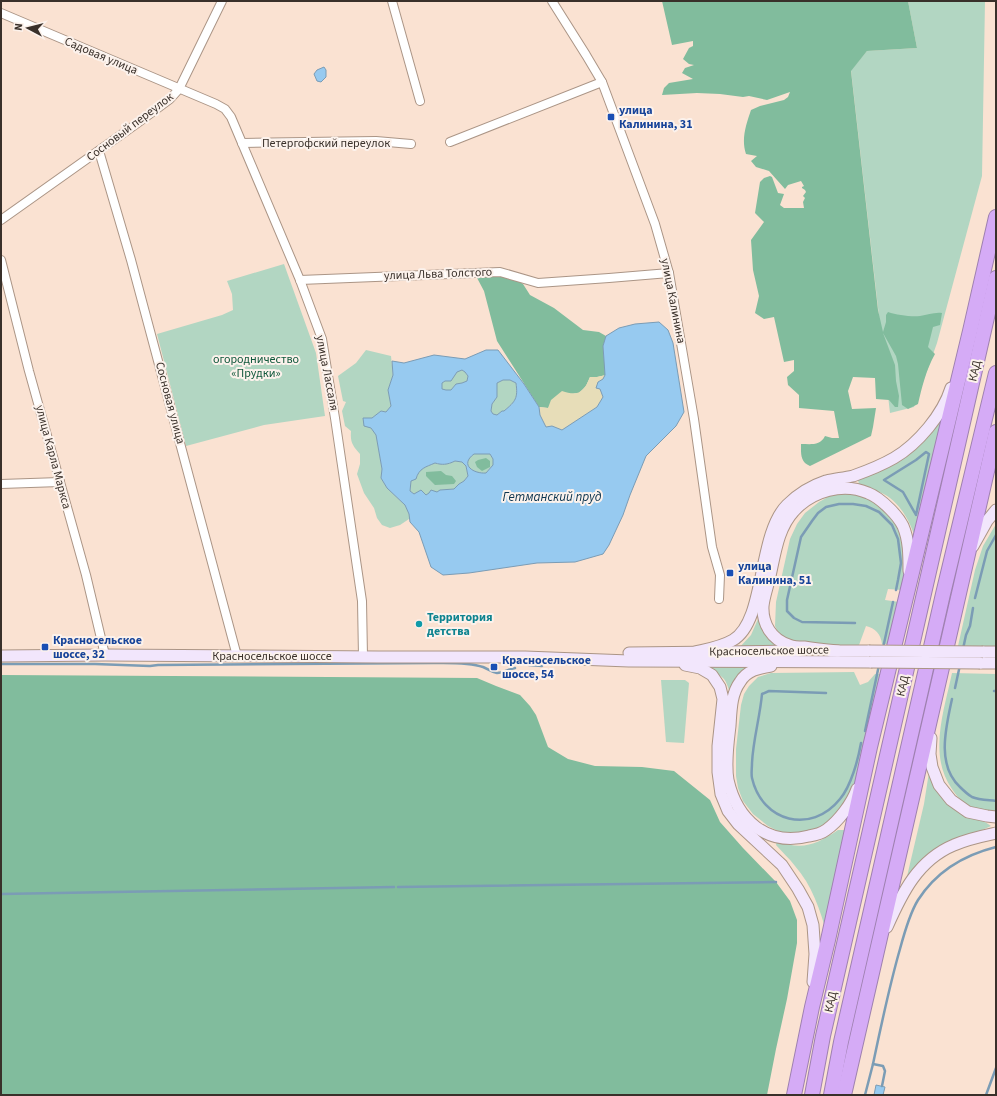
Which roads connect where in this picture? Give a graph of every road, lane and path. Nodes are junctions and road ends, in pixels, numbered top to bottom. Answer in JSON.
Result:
{"nodes":[{"id":1,"x":222,"y":1,"type":"edge"},
{"id":2,"x":392,"y":1,"type":"edge"},
{"id":3,"x":552,"y":1,"type":"edge"},
{"id":4,"x":1,"y":13,"type":"edge"},
{"id":5,"x":602,"y":82,"type":"junction"},
{"id":6,"x":179,"y":89,"type":"junction"},
{"id":7,"x":420,"y":101,"type":"dead end"},
{"id":8,"x":242,"y":142,"type":"junction"},
{"id":9,"x":450,"y":142,"type":"dead end"},
{"id":10,"x":411,"y":144,"type":"dead end"},
{"id":11,"x":99,"y":151,"type":"junction"},
{"id":12,"x":996,"y":217,"type":"edge"},
{"id":13,"x":1,"y":220,"type":"edge"},
{"id":14,"x":1,"y":260,"type":"edge"},
{"id":15,"x":669,"y":272,"type":"junction"},
{"id":16,"x":996,"y":278,"type":"edge"},
{"id":17,"x":300,"y":280,"type":"junction"},
{"id":18,"x":970,"y":331,"type":"junction"},
{"id":19,"x":996,"y":372,"type":"edge"},
{"id":20,"x":996,"y":432,"type":"edge"},
{"id":21,"x":60,"y":482,"type":"junction"},
{"id":22,"x":1,"y":484,"type":"edge"},
{"id":23,"x":996,"y":510,"type":"edge"},
{"id":24,"x":967,"y":559,"type":"junction"},
{"id":25,"x":909,"y":583,"type":"junction"},
{"id":26,"x":719,"y":599,"type":"dead end"},
{"id":27,"x":838,"y":651,"type":"junction"},
{"id":28,"x":695,"y":652,"type":"junction"},
{"id":29,"x":106,"y":655,"type":"junction"},
{"id":30,"x":1,"y":656,"type":"edge"},
{"id":31,"x":238,"y":656,"type":"junction"},
{"id":32,"x":363,"y":657,"type":"junction"},
{"id":33,"x":543,"y":657,"type":"junction"},
{"id":34,"x":982,"y":658,"type":"junction"},
{"id":35,"x":996,"y":660,"type":"edge"},
{"id":36,"x":629,"y":661,"type":"junction"},
{"id":37,"x":807,"y":661,"type":"junction"},
{"id":38,"x":937,"y":689,"type":"junction"},
{"id":39,"x":870,"y":747,"type":"junction"},
{"id":40,"x":996,"y":816,"type":"edge"},
{"id":41,"x":996,"y":833,"type":"edge"},
{"id":42,"x":876,"y":953,"type":"junction"},
{"id":43,"x":812,"y":1006,"type":"junction"},
{"id":44,"x":794,"y":1095,"type":"edge"},
{"id":45,"x":812,"y":1095,"type":"edge"},
{"id":46,"x":831,"y":1095,"type":"edge"},
{"id":47,"x":844,"y":1095,"type":"edge"}],
"edges":[{"from":1,"to":6,"type":"street","name":"Сосновый переулок"},
{"from":2,"to":7,"type":"street"},
{"from":3,"to":5,"type":"street","name":"улица Калинина"},
{"from":4,"to":6,"type":"street","name":"Садовая улица"},
{"from":5,"to":9,"type":"street"},
{"from":5,"to":15,"type":"street","name":"улица Калинина"},
{"from":6,"to":8,"type":"street","name":"улица Лассаля"},
{"from":6,"to":11,"type":"street","name":"Сосновый переулок"},
{"from":8,"to":10,"type":"street","name":"Петергофский переулок"},
{"from":8,"to":17,"type":"street","name":"улица Лассаля"},
{"from":11,"to":13,"type":"street","name":"Сосновый переулок"},
{"from":11,"to":31,"type":"street","name":"Сосновая улица"},
{"from":12,"to":18,"type":"highway"},
{"from":14,"to":21,"type":"street","name":"улица Карла Маркса"},
{"from":15,"to":17,"type":"street","name":"улица Льва Толстого"},
{"from":15,"to":26,"type":"street","name":"улица Калинина"},
{"from":16,"to":45,"type":"highway","name":"КАД"},
{"from":17,"to":32,"type":"street","name":"улица Лассаля"},
{"from":18,"to":25,"type":"highway"},
{"from":18,"to":28,"type":"main road"},
{"from":19,"to":46,"type":"highway","name":"КАД"},
{"from":20,"to":24,"type":"highway"},
{"from":21,"to":22,"type":"street"},
{"from":21,"to":29,"type":"street","name":"улица Карла Маркса"},
{"from":23,"to":24,"type":"main road"},
{"from":24,"to":38,"type":"highway"},
{"from":25,"to":27,"type":"main road"},
{"from":25,"to":39,"type":"highway"},
{"from":27,"to":28,"type":"main road","name":"Красносельское шоссе"},
{"from":27,"to":34,"type":"main road","name":"Красносельское шоссе","bridge":true},
{"from":28,"to":33,"type":"main road","name":"Красносельское шоссе"},
{"from":29,"to":30,"type":"main road","name":"Красносельское шоссе"},
{"from":29,"to":31,"type":"main road","name":"Красносельское шоссе"},
{"from":31,"to":32,"type":"main road","name":"Красносельское шоссе"},
{"from":32,"to":33,"type":"main road","name":"Красносельское шоссе"},
{"from":33,"to":36,"type":"main road","name":"Красносельское шоссе"},
{"from":34,"to":35,"type":"main road","name":"Красносельское шоссе"},
{"from":34,"to":37,"type":"main road","name":"Красносельское шоссе","bridge":true},
{"from":36,"to":37,"type":"main road","name":"Красносельское шоссе"},
{"from":36,"to":43,"type":"main road"},
{"from":37,"to":39,"type":"main road"},
{"from":38,"to":40,"type":"main road"},
{"from":38,"to":42,"type":"highway"},
{"from":39,"to":43,"type":"highway"},
{"from":41,"to":42,"type":"main road"},
{"from":42,"to":47,"type":"highway"},
{"from":43,"to":44,"type":"highway"}]}
